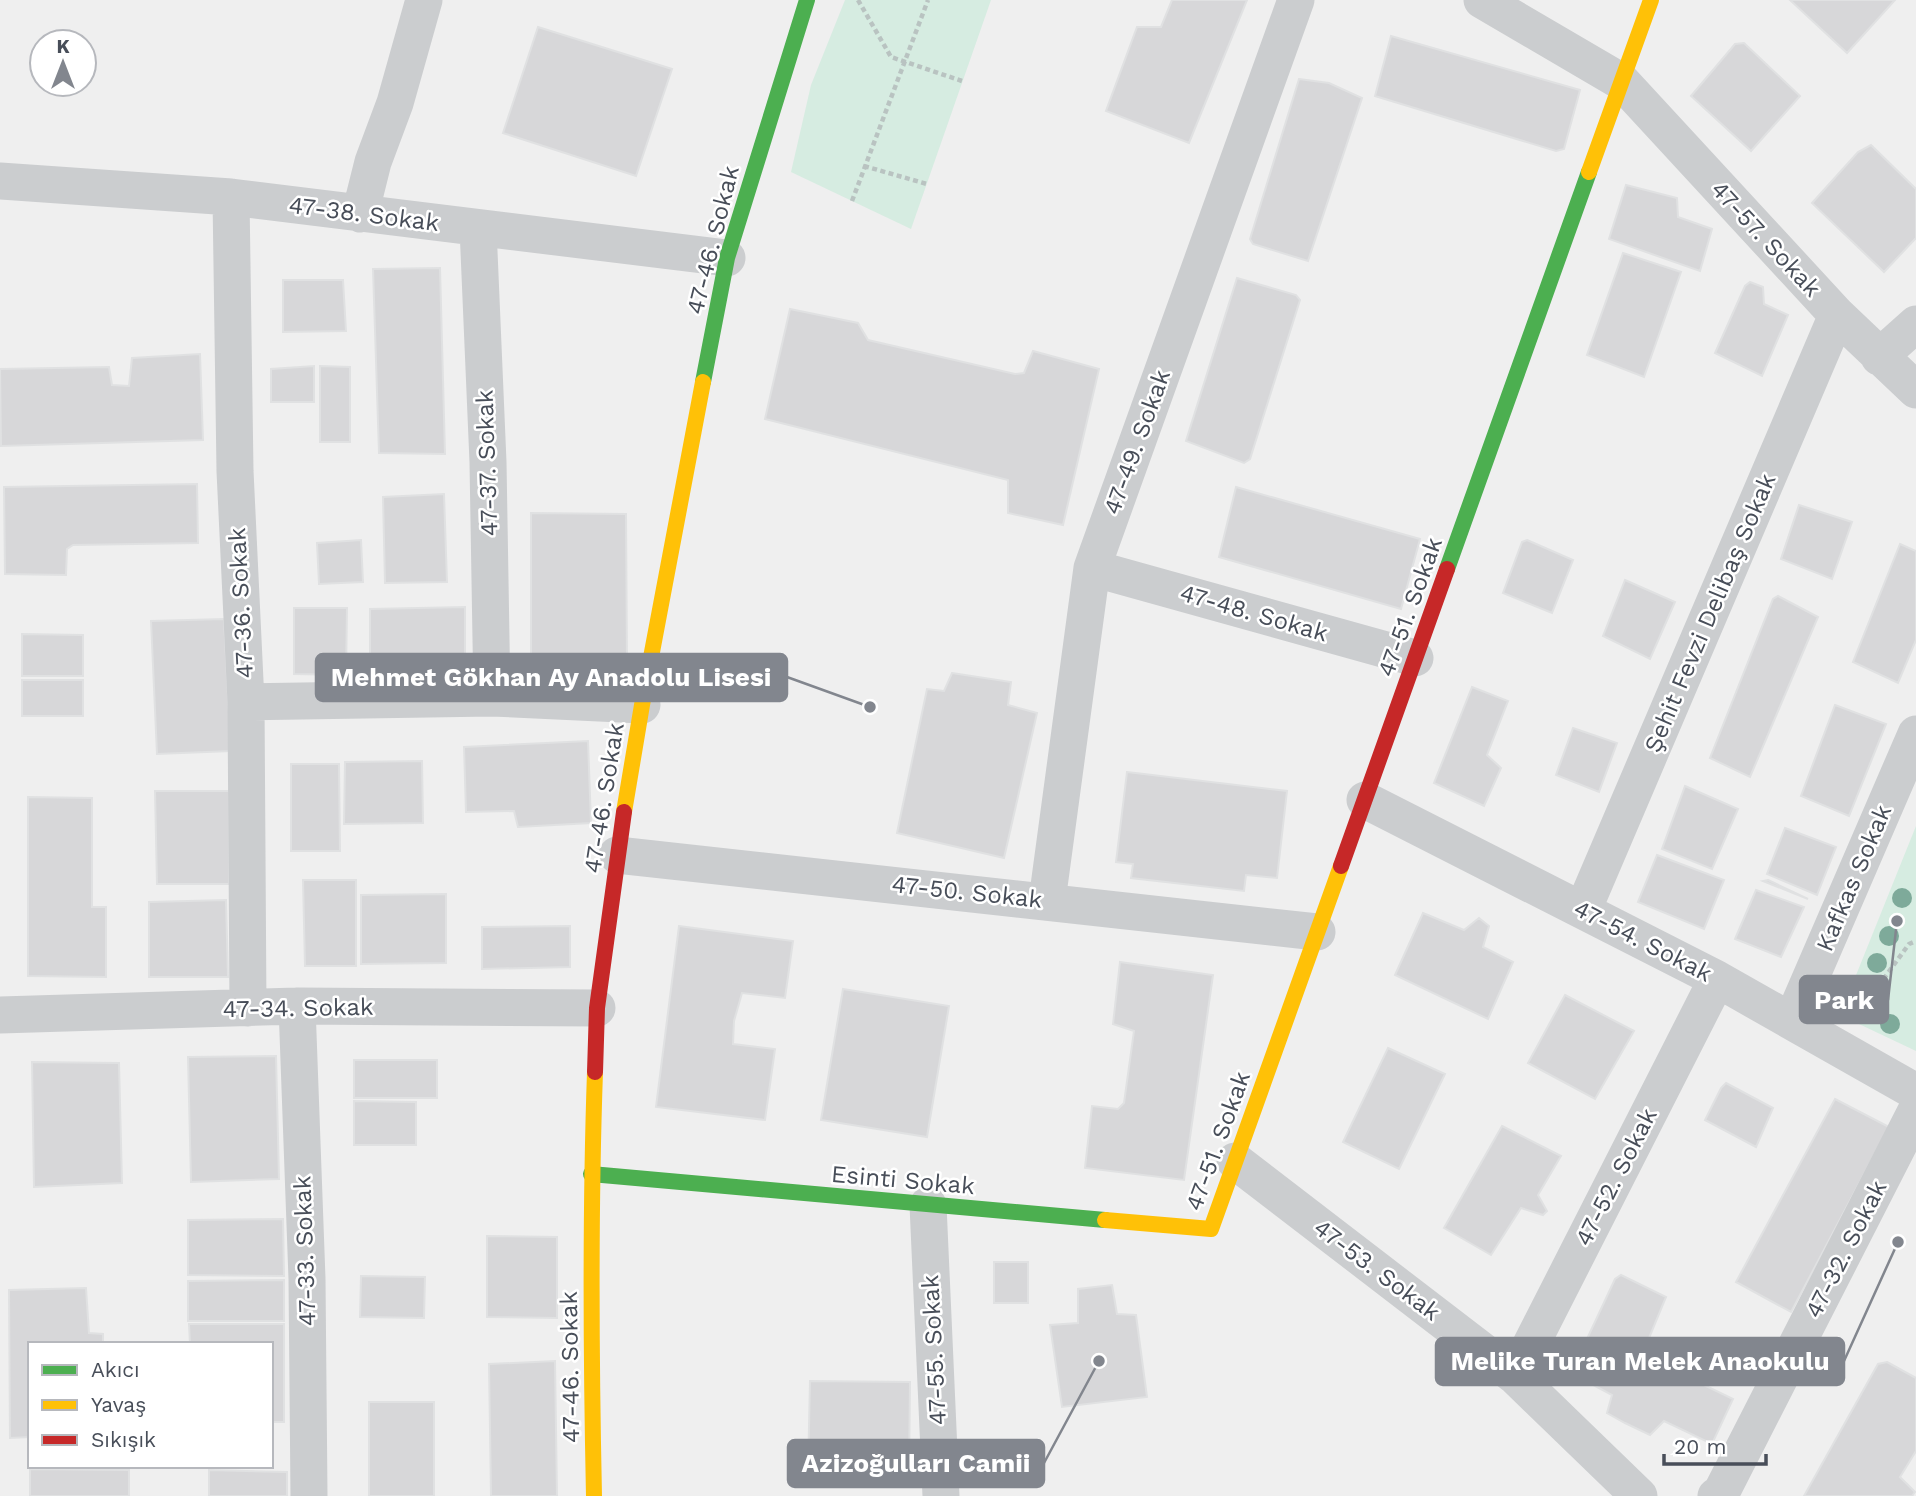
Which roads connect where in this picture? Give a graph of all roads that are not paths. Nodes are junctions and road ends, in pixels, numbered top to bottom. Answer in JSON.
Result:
{"nodes":[{"id":1,"x":424,"y":0,"type":"edge"},
{"id":2,"x":807,"y":0,"type":"edge"},
{"id":3,"x":1296,"y":0,"type":"edge"},
{"id":4,"x":1482,"y":0,"type":"edge"},
{"id":5,"x":1651,"y":0,"type":"edge"},
{"id":6,"x":1622,"y":82,"type":"junction"},
{"id":7,"x":0,"y":181,"type":"edge"},
{"id":8,"x":231,"y":197,"type":"junction"},
{"id":9,"x":359,"y":214,"type":"junction"},
{"id":10,"x":478,"y":228,"type":"junction"},
{"id":11,"x":727,"y":258,"type":"junction"},
{"id":12,"x":1837,"y":315,"type":"junction"},
{"id":13,"x":1916,"y":324,"type":"edge"},
{"id":14,"x":1879,"y":357,"type":"junction"},
{"id":15,"x":1916,"y":390,"type":"edge"},
{"id":16,"x":1092,"y":568,"type":"junction"},
{"id":17,"x":1415,"y":658,"type":"junction"},
{"id":18,"x":492,"y":698,"type":"junction"},
{"id":19,"x":246,"y":702,"type":"junction"},
{"id":20,"x":642,"y":705,"type":"junction"},
{"id":21,"x":1916,"y":734,"type":"edge"},
{"id":22,"x":1365,"y":800,"type":"junction"},
{"id":23,"x":617,"y":855,"type":"junction"},
{"id":24,"x":1047,"y":901,"type":"junction"},
{"id":25,"x":1583,"y":911,"type":"junction"},
{"id":26,"x":1317,"y":932,"type":"junction"},
{"id":27,"x":1717,"y":979,"type":"junction"},
{"id":28,"x":297,"y":1006,"type":"junction"},
{"id":29,"x":248,"y":1008,"type":"junction"},
{"id":30,"x":597,"y":1008,"type":"junction"},
{"id":31,"x":0,"y":1015,"type":"edge"},
{"id":32,"x":1792,"y":1021,"type":"junction"},
{"id":33,"x":1916,"y":1092,"type":"edge"},
{"id":34,"x":1916,"y":1111,"type":"edge"},
{"id":35,"x":1235,"y":1161,"type":"junction"},
{"id":36,"x":591,"y":1174,"type":"junction"},
{"id":37,"x":928,"y":1205,"type":"junction"},
{"id":38,"x":1211,"y":1229,"type":"joint"},
{"id":39,"x":1515,"y":1376,"type":"junction"},
{"id":40,"x":309,"y":1496,"type":"edge"},
{"id":41,"x":594,"y":1496,"type":"edge"},
{"id":42,"x":941,"y":1496,"type":"edge"},
{"id":43,"x":1639,"y":1496,"type":"edge"},
{"id":44,"x":1716,"y":1496,"type":"edge"}],
"edges":[{"from":1,"to":9,"type":"street"},
{"from":2,"to":11,"type":"street","name":"47-46. Sokak"},
{"from":3,"to":16,"type":"street","name":"47-49. Sokak"},
{"from":4,"to":6,"type":"street","name":"47-57. Sokak"},
{"from":5,"to":6,"type":"street","name":"47-51. Sokak"},
{"from":6,"to":12,"type":"street","name":"47-57. Sokak"},
{"from":6,"to":17,"type":"street","name":"47-51. Sokak"},
{"from":7,"to":8,"type":"street","name":"47-38. Sokak"},
{"from":8,"to":9,"type":"street","name":"47-38. Sokak"},
{"from":8,"to":19,"type":"street","name":"47-36. Sokak"},
{"from":9,"to":10,"type":"street","name":"47-38. Sokak"},
{"from":10,"to":11,"type":"street","name":"47-38. Sokak"},
{"from":10,"to":18,"type":"street","name":"47-37. Sokak"},
{"from":11,"to":20,"type":"street","name":"47-46. Sokak"},
{"from":12,"to":14,"type":"street","name":"47-57. Sokak"},
{"from":12,"to":25,"type":"street","name":"Şehit Fevzi Delibaş Sokak"},
{"from":13,"to":14,"type":"street"},
{"from":14,"to":15,"type":"street","name":"47-57. Sokak"},
{"from":16,"to":17,"type":"street","name":"47-48. Sokak"},
{"from":16,"to":24,"type":"street","name":"47-49. Sokak"},
{"from":17,"to":22,"type":"street","name":"47-51. Sokak"},
{"from":18,"to":19,"type":"street"},
{"from":18,"to":20,"type":"street"},
{"from":19,"to":29,"type":"street","name":"47-36. Sokak"},
{"from":20,"to":23,"type":"street","name":"47-46. Sokak"},
{"from":21,"to":32,"type":"street","name":"Kafkas Sokak"},
{"from":22,"to":25,"type":"street","name":"47-54. Sokak"},
{"from":22,"to":26,"type":"street","name":"47-51. Sokak"},
{"from":23,"to":24,"type":"street","name":"47-50. Sokak"},
{"from":23,"to":30,"type":"street","name":"47-46. Sokak"},
{"from":24,"to":26,"type":"street","name":"47-50. Sokak"},
{"from":25,"to":27,"type":"street","name":"47-54. Sokak"},
{"from":26,"to":35,"type":"street","name":"47-51. Sokak"},
{"from":27,"to":32,"type":"street","name":"47-54. Sokak"},
{"from":27,"to":39,"type":"street","name":"47-52. Sokak"},
{"from":28,"to":29,"type":"street","name":"47-34. Sokak"},
{"from":28,"to":30,"type":"street","name":"47-34. Sokak"},
{"from":28,"to":40,"type":"street","name":"47-33. Sokak"},
{"from":29,"to":31,"type":"street","name":"47-34. Sokak"},
{"from":30,"to":36,"type":"street","name":"47-46. Sokak"},
{"from":32,"to":33,"type":"street","name":"47-54. Sokak"},
{"from":34,"to":44,"type":"street","name":"47-32. Sokak"},
{"from":35,"to":38,"type":"street","name":"47-51. Sokak"},
{"from":35,"to":39,"type":"street","name":"47-53. Sokak"},
{"from":36,"to":37,"type":"street","name":"Esinti Sokak"},
{"from":36,"to":41,"type":"street","name":"47-46. Sokak"},
{"from":37,"to":38,"type":"street","name":"Esinti Sokak"},
{"from":37,"to":42,"type":"street","name":"47-55. Sokak"},
{"from":39,"to":43,"type":"street","name":"47-53. Sokak"}]}
